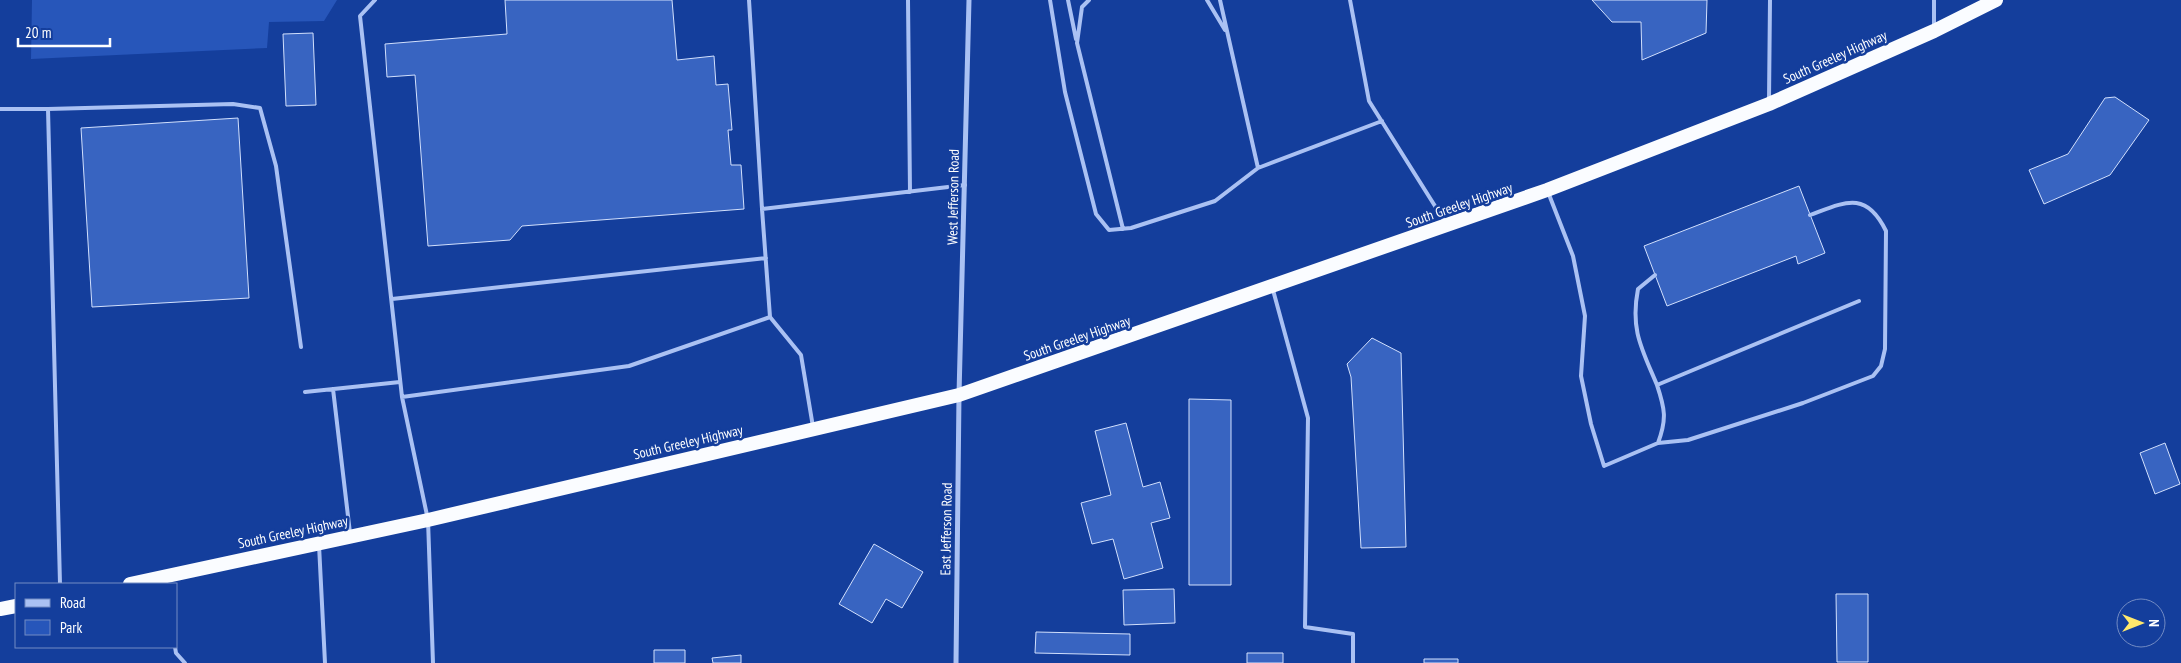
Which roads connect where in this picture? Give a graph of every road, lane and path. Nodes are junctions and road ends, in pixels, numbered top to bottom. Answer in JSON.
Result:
{"nodes":[{"id":1,"x":375,"y":0,"type":"edge"},
{"id":2,"x":749,"y":0,"type":"edge"},
{"id":3,"x":908,"y":0,"type":"edge"},
{"id":4,"x":969,"y":0,"type":"edge"},
{"id":5,"x":1050,"y":0,"type":"edge"},
{"id":6,"x":1068,"y":0,"type":"edge"},
{"id":7,"x":1089,"y":0,"type":"edge"},
{"id":8,"x":1207,"y":0,"type":"edge"},
{"id":9,"x":1220,"y":0,"type":"edge"},
{"id":10,"x":1350,"y":0,"type":"edge"},
{"id":11,"x":1770,"y":0,"type":"edge"},
{"id":12,"x":1934,"y":0,"type":"edge"},
{"id":13,"x":1996,"y":0,"type":"edge"},
{"id":14,"x":1934,"y":31,"type":"junction"},
{"id":15,"x":1228,"y":34,"type":"junction"},
{"id":16,"x":1077,"y":43,"type":"junction"},
{"id":17,"x":1769,"y":104,"type":"junction"},
{"id":18,"x":0,"y":109,"type":"edge"},
{"id":19,"x":48,"y":109,"type":"junction"},
{"id":20,"x":1382,"y":121,"type":"junction"},
{"id":21,"x":1258,"y":168,"type":"junction"},
{"id":22,"x":965,"y":185,"type":"junction"},
{"id":23,"x":1547,"y":190,"type":"junction"},
{"id":24,"x":910,"y":192,"type":"junction"},
{"id":25,"x":762,"y":209,"type":"junction"},
{"id":26,"x":1810,"y":216,"type":"dead end"},
{"id":27,"x":1448,"y":226,"type":"junction"},
{"id":28,"x":1123,"y":229,"type":"junction"},
{"id":29,"x":766,"y":258,"type":"junction"},
{"id":30,"x":1655,"y":275,"type":"dead end"},
{"id":31,"x":1272,"y":287,"type":"junction"},
{"id":32,"x":392,"y":300,"type":"junction"},
{"id":33,"x":1859,"y":301,"type":"dead end"},
{"id":34,"x":770,"y":317,"type":"junction"},
{"id":35,"x":301,"y":347,"type":"dead end"},
{"id":36,"x":400,"y":382,"type":"junction"},
{"id":37,"x":1657,"y":385,"type":"junction"},
{"id":38,"x":333,"y":389,"type":"junction"},
{"id":39,"x":305,"y":392,"type":"dead end"},
{"id":40,"x":959,"y":395,"type":"junction"},
{"id":41,"x":402,"y":397,"type":"junction"},
{"id":42,"x":814,"y":430,"type":"junction"},
{"id":43,"x":1658,"y":443,"type":"junction"},
{"id":44,"x":428,"y":520,"type":"junction"},
{"id":45,"x":351,"y":537,"type":"junction"},
{"id":46,"x":319,"y":543,"type":"junction"},
{"id":47,"x":163,"y":581,"type":"edge"},
{"id":48,"x":60,"y":583,"type":"edge"},
{"id":49,"x":141,"y":583,"type":"edge"},
{"id":50,"x":15,"y":606,"type":"edge"},
{"id":51,"x":0,"y":608,"type":"edge"},
{"id":52,"x":175,"y":648,"type":"edge"},
{"id":53,"x":185,"y":663,"type":"edge"},
{"id":54,"x":325,"y":663,"type":"edge"},
{"id":55,"x":433,"y":663,"type":"edge"},
{"id":56,"x":956,"y":663,"type":"edge"},
{"id":57,"x":1353,"y":663,"type":"edge"}],
"edges":[{"from":1,"to":32,"type":"lane"},
{"from":2,"to":25,"type":"lane"},
{"from":3,"to":24,"type":"lane"},
{"from":4,"to":22,"type":"street","name":"West Jefferson Road"},
{"from":5,"to":28,"type":"lane"},
{"from":6,"to":16,"type":"lane"},
{"from":7,"to":16,"type":"lane"},
{"from":8,"to":15,"type":"lane"},
{"from":9,"to":15,"type":"lane"},
{"from":10,"to":20,"type":"lane"},
{"from":11,"to":17,"type":"lane"},
{"from":12,"to":14,"type":"lane"},
{"from":13,"to":14,"type":"highway","name":"South Greeley Highway"},
{"from":14,"to":17,"type":"highway","name":"South Greeley Highway"},
{"from":15,"to":21,"type":"lane"},
{"from":16,"to":28,"type":"lane"},
{"from":17,"to":23,"type":"highway","name":"South Greeley Highway"},
{"from":18,"to":19,"type":"lane"},
{"from":19,"to":35,"type":"lane"},
{"from":19,"to":48,"type":"lane"},
{"from":20,"to":21,"type":"lane"},
{"from":20,"to":27,"type":"lane"},
{"from":21,"to":28,"type":"lane"},
{"from":22,"to":24,"type":"lane"},
{"from":22,"to":40,"type":"street","name":"West Jefferson Road"},
{"from":23,"to":27,"type":"highway","name":"South Greeley Highway"},
{"from":23,"to":43,"type":"lane"},
{"from":24,"to":25,"type":"lane"},
{"from":25,"to":29,"type":"lane"},
{"from":26,"to":43,"type":"lane"},
{"from":27,"to":31,"type":"highway","name":"South Greeley Highway"},
{"from":29,"to":32,"type":"lane"},
{"from":29,"to":34,"type":"lane"},
{"from":30,"to":37,"type":"lane"},
{"from":31,"to":40,"type":"highway","name":"South Greeley Highway"},
{"from":31,"to":57,"type":"lane"},
{"from":32,"to":36,"type":"lane"},
{"from":33,"to":37,"type":"lane"},
{"from":34,"to":41,"type":"lane"},
{"from":34,"to":42,"type":"lane"},
{"from":36,"to":38,"type":"lane"},
{"from":36,"to":41,"type":"lane"},
{"from":37,"to":43,"type":"lane"},
{"from":38,"to":39,"type":"lane"},
{"from":38,"to":45,"type":"lane"},
{"from":40,"to":42,"type":"highway","name":"South Greeley Highway"},
{"from":40,"to":56,"type":"street","name":"East Jefferson Road"},
{"from":41,"to":44,"type":"lane"},
{"from":42,"to":44,"type":"highway","name":"South Greeley Highway"},
{"from":44,"to":45,"type":"highway","name":"South Greeley Highway"},
{"from":44,"to":55,"type":"lane"},
{"from":45,"to":46,"type":"highway","name":"South Greeley Highway"},
{"from":46,"to":47,"type":"highway","name":"South Greeley Highway"},
{"from":46,"to":54,"type":"lane"},
{"from":47,"to":49,"type":"highway","name":"South Greeley Highway"},
{"from":50,"to":51,"type":"highway"},
{"from":52,"to":53,"type":"lane"}]}
